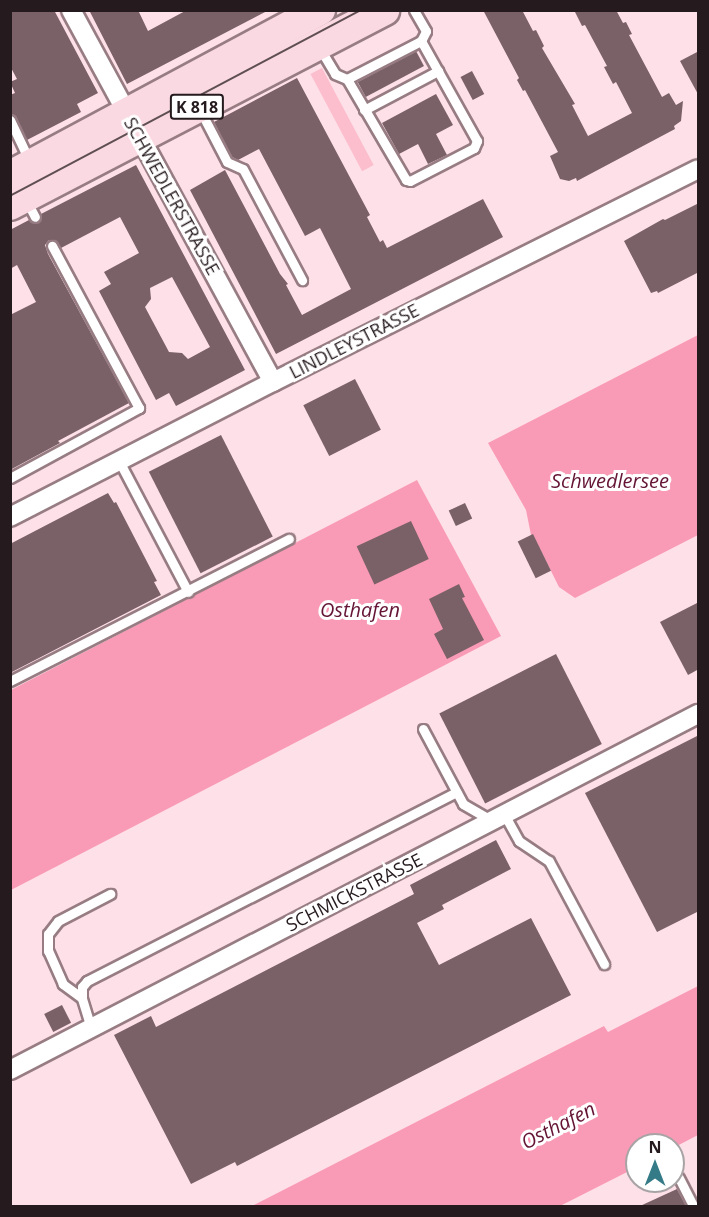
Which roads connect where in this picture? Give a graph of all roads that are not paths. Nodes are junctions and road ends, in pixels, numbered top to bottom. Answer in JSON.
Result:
{"nodes":[{"id":1,"x":71,"y":10,"type":"edge"},
{"id":2,"x":320,"y":10,"type":"edge"},
{"id":3,"x":384,"y":10,"type":"edge"},
{"id":4,"x":414,"y":10,"type":"edge"},
{"id":5,"x":421,"y":41,"type":"junction"},
{"id":6,"x":318,"y":45,"type":"junction"},
{"id":7,"x":438,"y":70,"type":"junction"},
{"id":8,"x":347,"y":79,"type":"junction"},
{"id":9,"x":198,"y":107,"type":"junction"},
{"id":10,"x":364,"y":110,"type":"junction"},
{"id":11,"x":10,"y":120,"type":"edge"},
{"id":12,"x":133,"y":125,"type":"junction"},
{"id":13,"x":699,"y":169,"type":"edge"},
{"id":14,"x":23,"y":192,"type":"edge"},
{"id":15,"x":52,"y":246,"type":"dead end"},
{"id":16,"x":302,"y":280,"type":"dead end"},
{"id":17,"x":273,"y":382,"type":"junction"},
{"id":18,"x":120,"y":461,"type":"junction"},
{"id":19,"x":10,"y":478,"type":"edge"},
{"id":20,"x":10,"y":518,"type":"edge"},
{"id":21,"x":289,"y":539,"type":"dead end"},
{"id":22,"x":188,"y":591,"type":"junction"},
{"id":23,"x":10,"y":681,"type":"edge"},
{"id":24,"x":699,"y":714,"type":"edge"},
{"id":25,"x":423,"y":729,"type":"dead end"},
{"id":26,"x":457,"y":792,"type":"junction"},
{"id":27,"x":498,"y":818,"type":"junction"},
{"id":28,"x":110,"y":894,"type":"dead end"},
{"id":29,"x":604,"y":964,"type":"dead end"},
{"id":30,"x":82,"y":998,"type":"junction"},
{"id":31,"x":91,"y":1028,"type":"junction"},
{"id":32,"x":10,"y":1070,"type":"edge"},
{"id":33,"x":685,"y":1190,"type":"edge"},
{"id":34,"x":693,"y":1206,"type":"edge"}],
"edges":[{"from":1,"to":12,"type":"street","name":"SCHWEDLERSTRASSE"},
{"from":2,"to":12,"type":"main road","number":"K 818"},
{"from":3,"to":6,"type":"main road","number":"K 818"},
{"from":4,"to":5,"type":"lane"},
{"from":5,"to":7,"type":"lane"},
{"from":5,"to":8,"type":"lane"},
{"from":6,"to":8,"type":"lane"},
{"from":6,"to":9,"type":"main road","number":"K 818"},
{"from":7,"to":10,"type":"lane"},
{"from":7,"to":10,"type":"lane"},
{"from":8,"to":10,"type":"lane"},
{"from":9,"to":12,"type":"main road","number":"K 818"},
{"from":9,"to":16,"type":"lane"},
{"from":11,"to":14,"type":"lane"},
{"from":12,"to":14,"type":"main road","number":"K 818"},
{"from":12,"to":17,"type":"street","name":"SCHWEDLERSTRASSE"},
{"from":13,"to":17,"type":"street","name":"LINDLEYSTRASSE"},
{"from":15,"to":19,"type":"lane"},
{"from":17,"to":18,"type":"street","name":"LINDLEYSTRASSE"},
{"from":18,"to":20,"type":"street","name":"LINDLEYSTRASSE"},
{"from":18,"to":22,"type":"lane"},
{"from":21,"to":22,"type":"lane"},
{"from":22,"to":23,"type":"lane"},
{"from":24,"to":27,"type":"street","name":"SCHMICKSTRASSE"},
{"from":25,"to":26,"type":"lane"},
{"from":26,"to":27,"type":"lane"},
{"from":26,"to":30,"type":"lane"},
{"from":27,"to":29,"type":"lane"},
{"from":27,"to":31,"type":"street","name":"SCHMICKSTRASSE"},
{"from":28,"to":30,"type":"lane"},
{"from":30,"to":31,"type":"lane"},
{"from":31,"to":32,"type":"street","name":"SCHMICKSTRASSE"},
{"from":33,"to":34,"type":"lane"}]}
